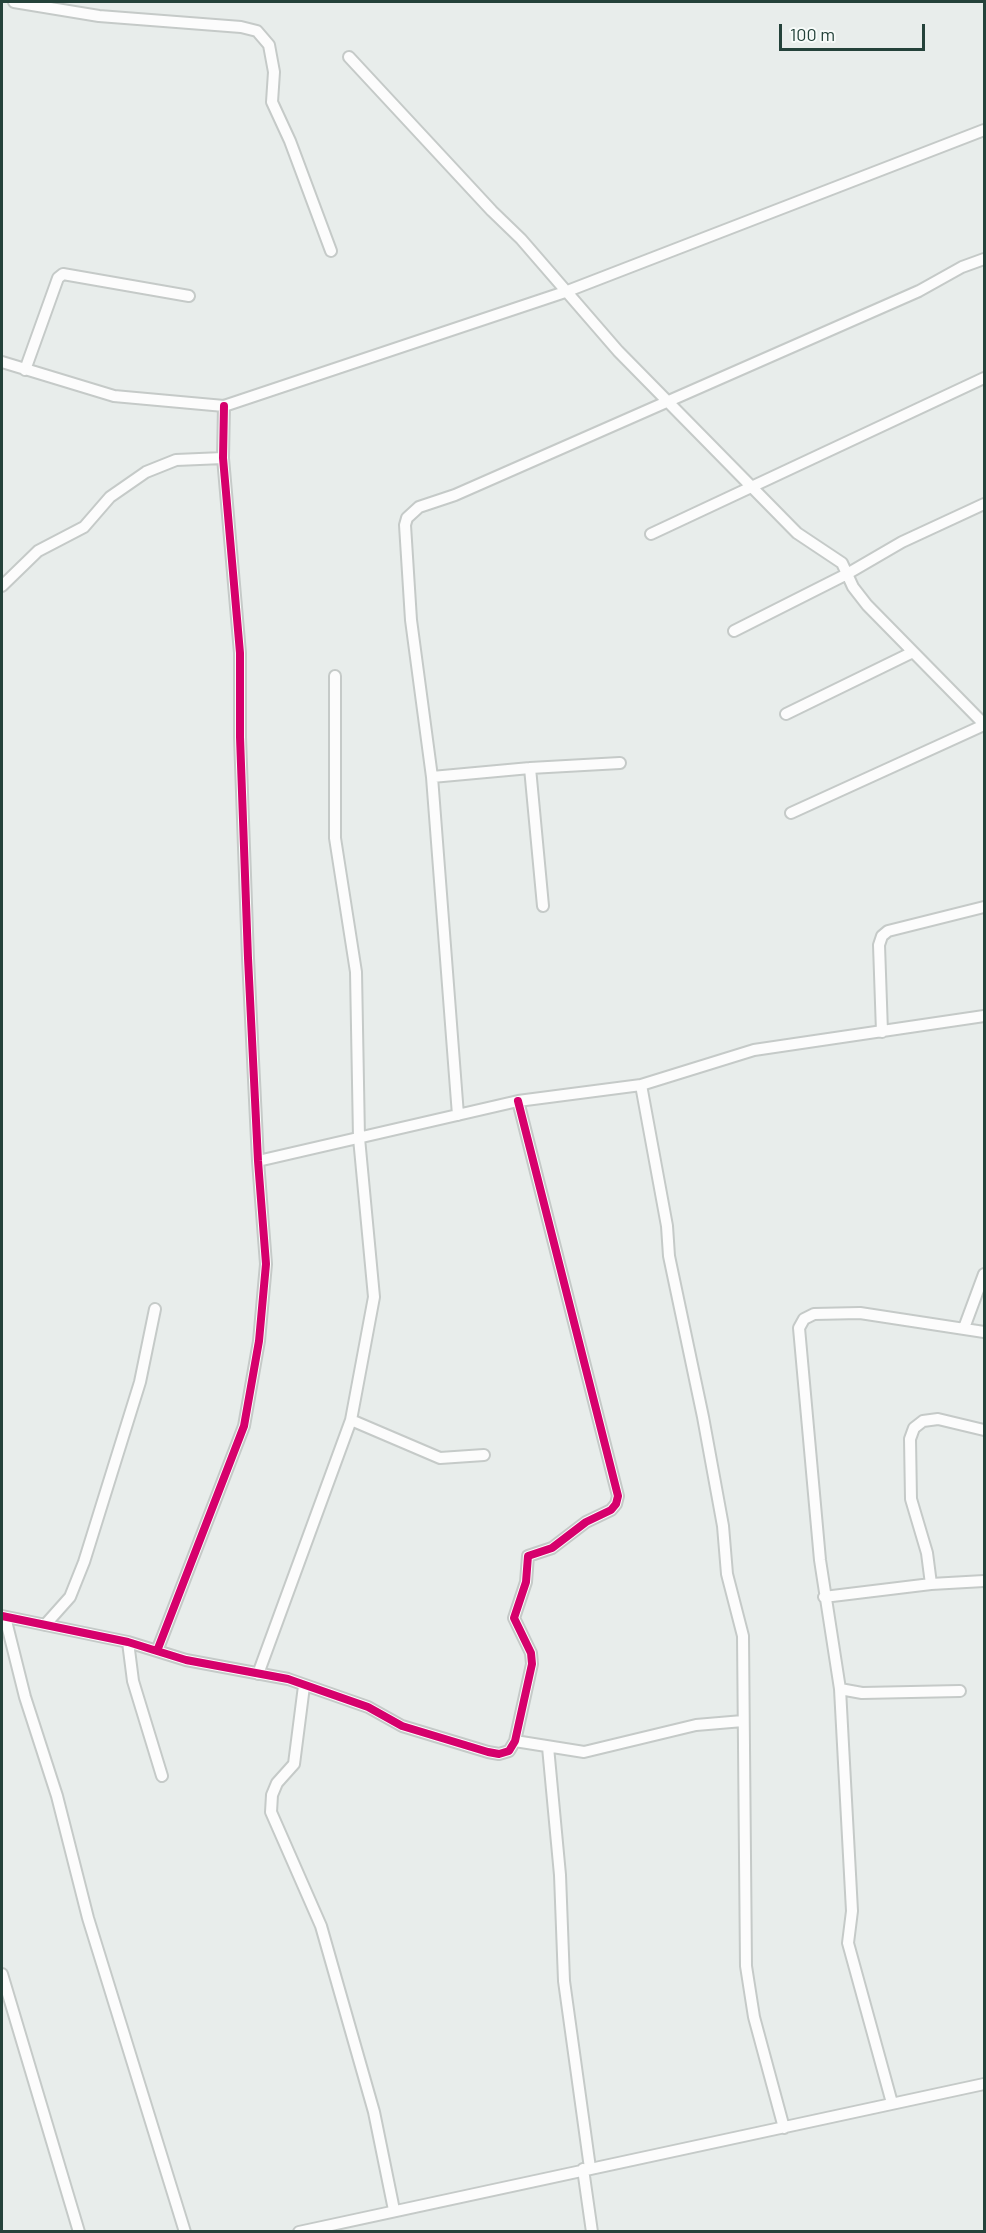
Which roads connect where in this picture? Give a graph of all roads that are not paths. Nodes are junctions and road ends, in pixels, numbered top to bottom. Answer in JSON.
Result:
{"nodes":[{"id":1,"x":14,"y":2,"type":"edge"},
{"id":2,"x":349,"y":57,"type":"dead end"},
{"id":3,"x":984,"y":130,"type":"edge"},
{"id":4,"x":331,"y":251,"type":"dead end"},
{"id":5,"x":984,"y":259,"type":"edge"},
{"id":6,"x":565,"y":292,"type":"junction"},
{"id":7,"x":189,"y":296,"type":"dead end"},
{"id":8,"x":2,"y":362,"type":"edge"},
{"id":9,"x":25,"y":370,"type":"junction"},
{"id":10,"x":984,"y":378,"type":"edge"},
{"id":11,"x":667,"y":400,"type":"junction"},
{"id":12,"x":224,"y":406,"type":"junction"},
{"id":13,"x":223,"y":458,"type":"junction"},
{"id":14,"x":753,"y":487,"type":"junction"},
{"id":15,"x":984,"y":504,"type":"edge"},
{"id":16,"x":651,"y":534,"type":"dead end"},
{"id":17,"x":847,"y":574,"type":"junction"},
{"id":18,"x":2,"y":586,"type":"edge"},
{"id":19,"x":734,"y":631,"type":"dead end"},
{"id":20,"x":913,"y":652,"type":"junction"},
{"id":21,"x":335,"y":676,"type":"dead end"},
{"id":22,"x":786,"y":714,"type":"dead end"},
{"id":23,"x":984,"y":725,"type":"edge"},
{"id":24,"x":620,"y":763,"type":"dead end"},
{"id":25,"x":530,"y":768,"type":"junction"},
{"id":26,"x":432,"y":777,"type":"junction"},
{"id":27,"x":791,"y":813,"type":"dead end"},
{"id":28,"x":543,"y":906,"type":"dead end"},
{"id":29,"x":984,"y":908,"type":"edge"},
{"id":30,"x":984,"y":1016,"type":"edge"},
{"id":31,"x":882,"y":1032,"type":"junction"},
{"id":32,"x":641,"y":1085,"type":"junction"},
{"id":33,"x":518,"y":1101,"type":"junction"},
{"id":34,"x":458,"y":1115,"type":"junction"},
{"id":35,"x":359,"y":1138,"type":"junction"},
{"id":36,"x":258,"y":1161,"type":"junction"},
{"id":37,"x":984,"y":1274,"type":"edge"},
{"id":38,"x":155,"y":1309,"type":"dead end"},
{"id":39,"x":964,"y":1328,"type":"junction"},
{"id":40,"x":984,"y":1332,"type":"edge"},
{"id":41,"x":351,"y":1420,"type":"junction"},
{"id":42,"x":984,"y":1430,"type":"edge"},
{"id":43,"x":483,"y":1455,"type":"dead end"},
{"id":44,"x":984,"y":1581,"type":"edge"},
{"id":45,"x":931,"y":1584,"type":"junction"},
{"id":46,"x":824,"y":1597,"type":"junction"},
{"id":47,"x":3,"y":1616,"type":"edge"},
{"id":48,"x":45,"y":1625,"type":"junction"},
{"id":49,"x":128,"y":1642,"type":"junction"},
{"id":50,"x":157,"y":1651,"type":"junction"},
{"id":51,"x":258,"y":1674,"type":"junction"},
{"id":52,"x":304,"y":1686,"type":"junction"},
{"id":53,"x":840,"y":1689,"type":"junction"},
{"id":54,"x":960,"y":1691,"type":"dead end"},
{"id":55,"x":743,"y":1721,"type":"junction"},
{"id":56,"x":515,"y":1741,"type":"junction"},
{"id":57,"x":548,"y":1747,"type":"junction"},
{"id":58,"x":162,"y":1776,"type":"dead end"},
{"id":59,"x":2,"y":1974,"type":"edge"},
{"id":60,"x":984,"y":2085,"type":"edge"},
{"id":61,"x":892,"y":2103,"type":"junction"},
{"id":62,"x":784,"y":2128,"type":"junction"},
{"id":63,"x":586,"y":2168,"type":"junction"},
{"id":64,"x":394,"y":2210,"type":"junction"},
{"id":65,"x":79,"y":2232,"type":"edge"},
{"id":66,"x":185,"y":2232,"type":"edge"},
{"id":67,"x":299,"y":2232,"type":"edge"},
{"id":68,"x":592,"y":2232,"type":"edge"}],
"edges":[{"from":1,"to":4,"type":"street"},
{"from":2,"to":6,"type":"street"},
{"from":3,"to":6,"type":"street"},
{"from":5,"to":11,"type":"street"},
{"from":6,"to":11,"type":"street"},
{"from":6,"to":12,"type":"street"},
{"from":7,"to":9,"type":"street"},
{"from":8,"to":9,"type":"street"},
{"from":9,"to":12,"type":"street"},
{"from":10,"to":14,"type":"street"},
{"from":11,"to":14,"type":"street"},
{"from":11,"to":26,"type":"street"},
{"from":12,"to":13,"type":"street"},
{"from":13,"to":18,"type":"street"},
{"from":13,"to":36,"type":"street"},
{"from":14,"to":16,"type":"street"},
{"from":14,"to":17,"type":"street"},
{"from":15,"to":17,"type":"street"},
{"from":17,"to":19,"type":"street"},
{"from":17,"to":20,"type":"street"},
{"from":20,"to":22,"type":"street"},
{"from":20,"to":23,"type":"street"},
{"from":21,"to":35,"type":"street"},
{"from":23,"to":27,"type":"street"},
{"from":24,"to":25,"type":"street"},
{"from":25,"to":26,"type":"street"},
{"from":25,"to":28,"type":"street"},
{"from":26,"to":34,"type":"street"},
{"from":29,"to":31,"type":"street"},
{"from":30,"to":31,"type":"street"},
{"from":31,"to":32,"type":"street"},
{"from":32,"to":33,"type":"street"},
{"from":32,"to":55,"type":"street"},
{"from":33,"to":34,"type":"street"},
{"from":33,"to":56,"type":"street"},
{"from":34,"to":35,"type":"street"},
{"from":35,"to":36,"type":"street"},
{"from":35,"to":41,"type":"street"},
{"from":36,"to":50,"type":"street"},
{"from":37,"to":39,"type":"street"},
{"from":38,"to":48,"type":"street"},
{"from":39,"to":40,"type":"street"},
{"from":39,"to":46,"type":"street"},
{"from":41,"to":43,"type":"street"},
{"from":41,"to":51,"type":"street"},
{"from":42,"to":45,"type":"street"},
{"from":44,"to":45,"type":"street"},
{"from":45,"to":46,"type":"street"},
{"from":46,"to":53,"type":"street"},
{"from":47,"to":48,"type":"street"},
{"from":47,"to":66,"type":"street"},
{"from":48,"to":49,"type":"street"},
{"from":49,"to":50,"type":"street"},
{"from":49,"to":58,"type":"street"},
{"from":50,"to":51,"type":"street"},
{"from":51,"to":52,"type":"street"},
{"from":52,"to":56,"type":"street"},
{"from":52,"to":64,"type":"street"},
{"from":53,"to":54,"type":"street"},
{"from":53,"to":61,"type":"street"},
{"from":55,"to":57,"type":"street"},
{"from":55,"to":62,"type":"street"},
{"from":56,"to":57,"type":"street"},
{"from":57,"to":63,"type":"street"},
{"from":59,"to":65,"type":"street"},
{"from":60,"to":61,"type":"street"},
{"from":61,"to":62,"type":"street"},
{"from":62,"to":63,"type":"street"},
{"from":63,"to":64,"type":"street"},
{"from":63,"to":68,"type":"street"},
{"from":64,"to":67,"type":"street"}]}
